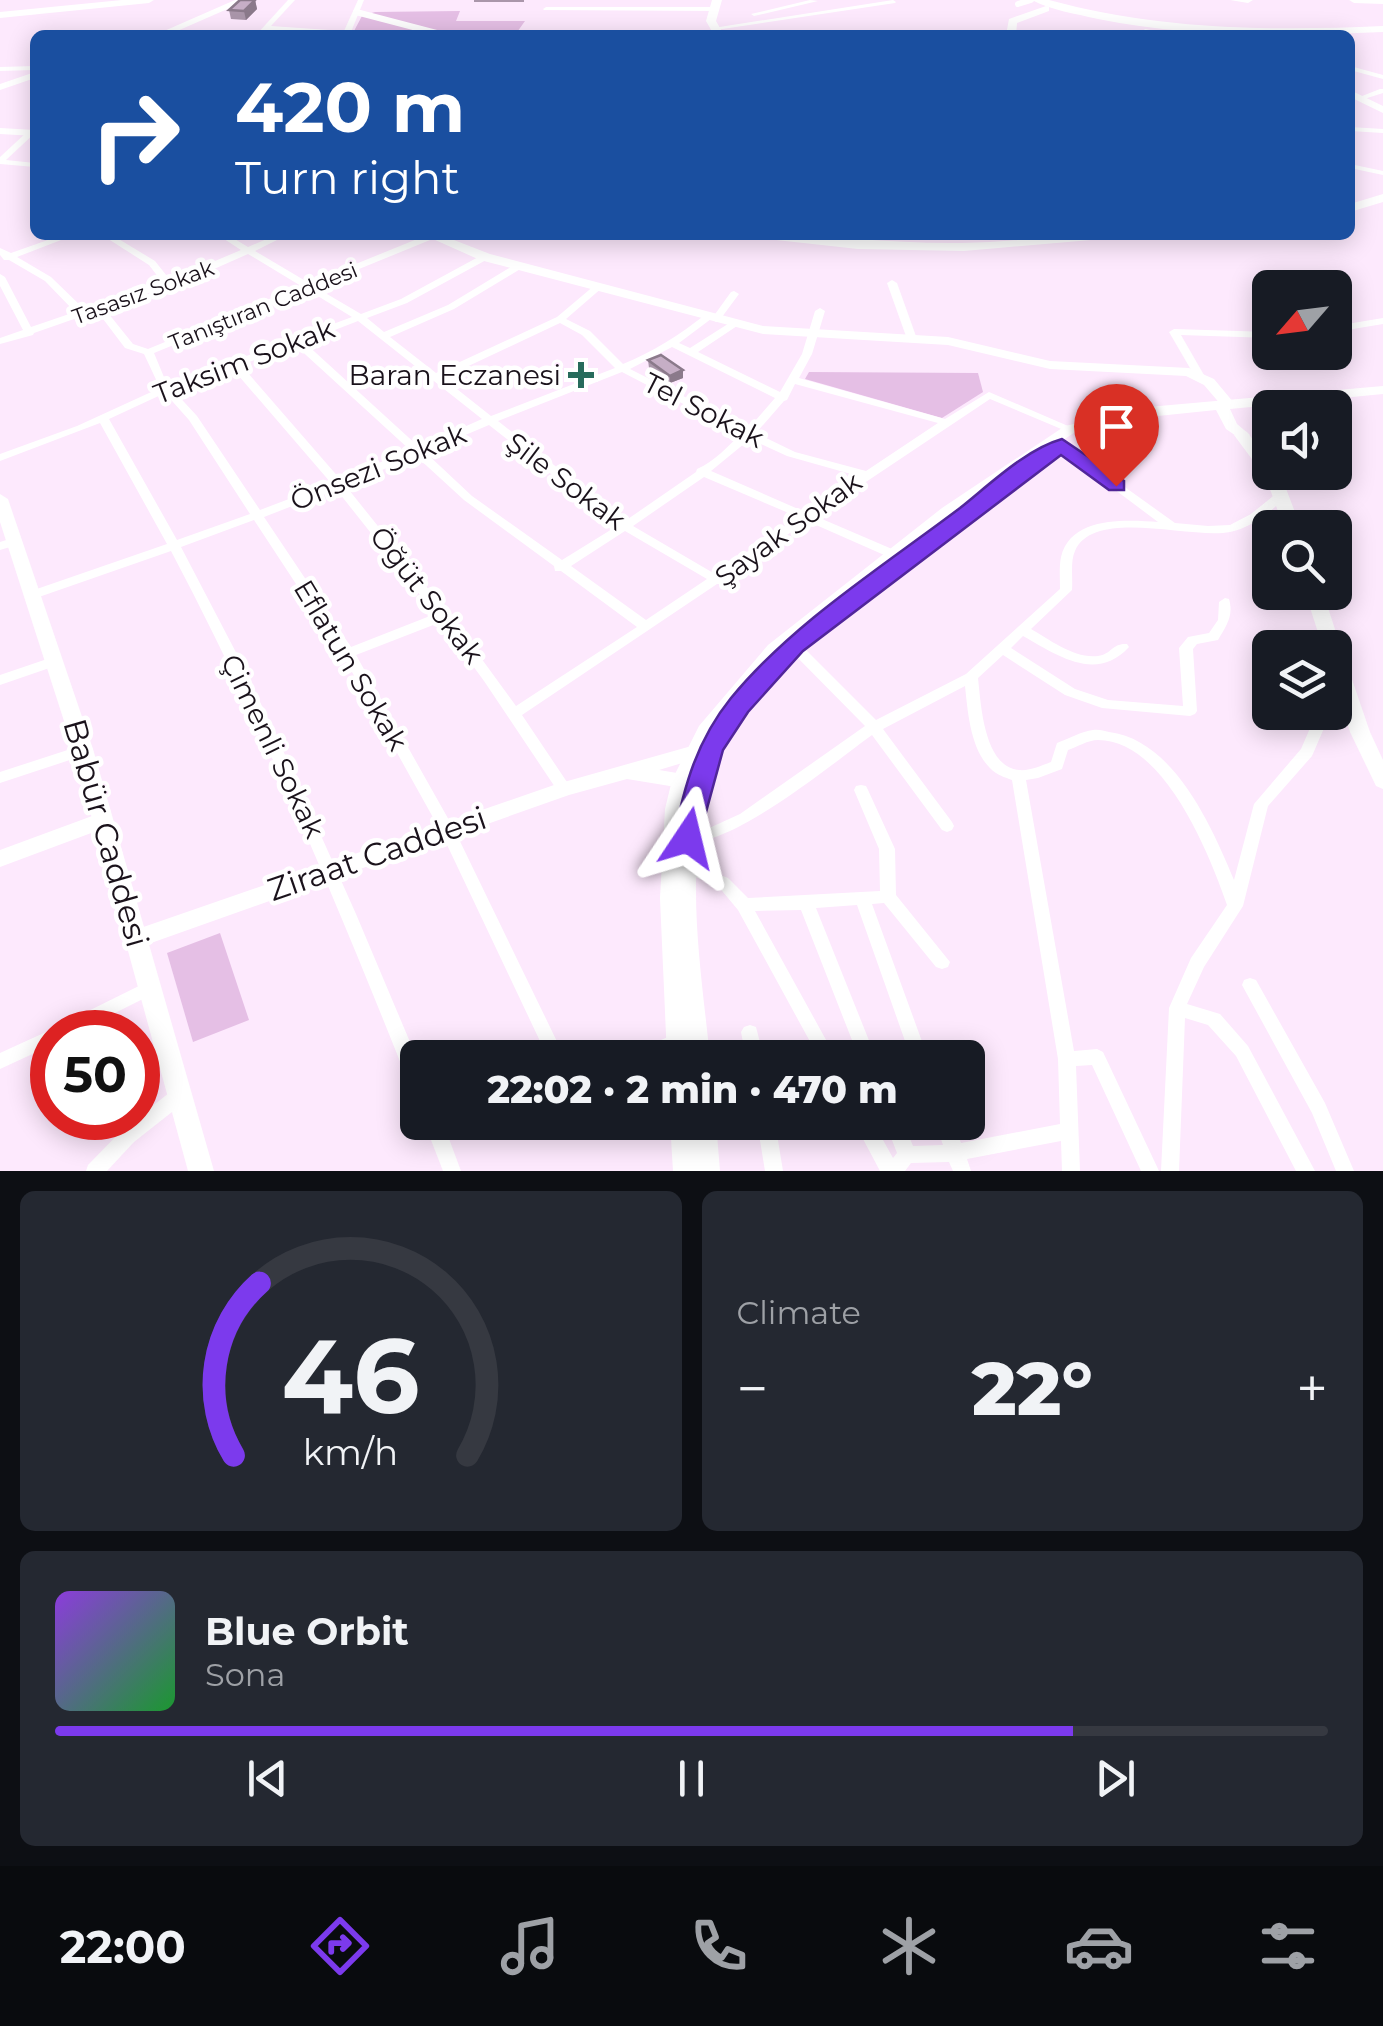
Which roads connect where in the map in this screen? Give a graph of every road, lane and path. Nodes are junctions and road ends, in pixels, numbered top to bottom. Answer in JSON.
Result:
{"nodes":[{"id":1,"x":111,"y":0,"type":"edge"},
{"id":2,"x":149,"y":0,"type":"edge"},
{"id":3,"x":292,"y":0,"type":"edge"},
{"id":4,"x":361,"y":0,"type":"edge"},
{"id":5,"x":1071,"y":0,"type":"edge"},
{"id":6,"x":1235,"y":0,"type":"edge"},
{"id":7,"x":1248,"y":0,"type":"edge"},
{"id":8,"x":1354,"y":0,"type":"edge"},
{"id":9,"x":238,"y":1,"type":"edge"},
{"id":10,"x":815,"y":1,"type":"edge"},
{"id":11,"x":1383,"y":1,"type":"edge"},
{"id":12,"x":893,"y":2,"type":"edge"},
{"id":13,"x":1018,"y":2,"type":"edge"},
{"id":14,"x":1043,"y":4,"type":"edge"},
{"id":15,"x":546,"y":9,"type":"dead end"},
{"id":16,"x":356,"y":12,"type":"junction"},
{"id":17,"x":0,"y":13,"type":"edge"},
{"id":18,"x":717,"y":23,"type":"edge"},
{"id":19,"x":268,"y":28,"type":"junction"},
{"id":20,"x":171,"y":30,"type":"edge"},
{"id":21,"x":266,"y":30,"type":"edge"},
{"id":22,"x":294,"y":30,"type":"edge"},
{"id":23,"x":349,"y":30,"type":"edge"},
{"id":24,"x":425,"y":30,"type":"edge"},
{"id":25,"x":1011,"y":30,"type":"edge"},
{"id":26,"x":1138,"y":30,"type":"edge"},
{"id":27,"x":1204,"y":30,"type":"edge"},
{"id":28,"x":1383,"y":32,"type":"edge"},
{"id":29,"x":1355,"y":33,"type":"edge"},
{"id":30,"x":1355,"y":36,"type":"edge"},
{"id":31,"x":0,"y":69,"type":"edge"},
{"id":32,"x":1355,"y":69,"type":"edge"},
{"id":33,"x":30,"y":72,"type":"edge"},
{"id":34,"x":30,"y":74,"type":"edge"},
{"id":35,"x":1380,"y":74,"type":"edge"},
{"id":36,"x":0,"y":87,"type":"edge"},
{"id":37,"x":1383,"y":91,"type":"edge"},
{"id":38,"x":1356,"y":96,"type":"edge"},
{"id":39,"x":1383,"y":110,"type":"edge"},
{"id":40,"x":1355,"y":129,"type":"edge"},
{"id":41,"x":0,"y":131,"type":"edge"},
{"id":42,"x":1383,"y":131,"type":"edge"},
{"id":43,"x":30,"y":133,"type":"edge"},
{"id":44,"x":30,"y":136,"type":"edge"},
{"id":45,"x":0,"y":162,"type":"edge"},
{"id":46,"x":30,"y":164,"type":"edge"},
{"id":47,"x":1355,"y":167,"type":"edge"},
{"id":48,"x":1383,"y":173,"type":"edge"},
{"id":49,"x":1383,"y":198,"type":"edge"},
{"id":50,"x":1355,"y":206,"type":"edge"},
{"id":51,"x":54,"y":240,"type":"edge"},
{"id":52,"x":114,"y":240,"type":"edge"},
{"id":53,"x":230,"y":240,"type":"edge"},
{"id":54,"x":272,"y":240,"type":"edge"},
{"id":55,"x":422,"y":240,"type":"edge"},
{"id":56,"x":441,"y":240,"type":"edge"},
{"id":57,"x":812,"y":240,"type":"edge"},
{"id":58,"x":1053,"y":240,"type":"edge"},
{"id":59,"x":249,"y":251,"type":"junction"},
{"id":60,"x":3,"y":256,"type":"edge"},
{"id":61,"x":486,"y":257,"type":"junction"},
{"id":62,"x":519,"y":266,"type":"junction"},
{"id":63,"x":0,"y":277,"type":"edge"},
{"id":64,"x":892,"y":282,"type":"dead end"},
{"id":65,"x":168,"y":284,"type":"junction"},
{"id":66,"x":598,"y":287,"type":"junction"},
{"id":67,"x":310,"y":288,"type":"junction"},
{"id":68,"x":734,"y":294,"type":"dead end"},
{"id":69,"x":98,"y":308,"type":"junction"},
{"id":70,"x":820,"y":311,"type":"dead end"},
{"id":71,"x":84,"y":314,"type":"junction"},
{"id":72,"x":359,"y":317,"type":"junction"},
{"id":73,"x":712,"y":318,"type":"junction"},
{"id":74,"x":560,"y":319,"type":"junction"},
{"id":75,"x":1383,"y":322,"type":"edge"},
{"id":76,"x":734,"y":324,"type":"junction"},
{"id":77,"x":1352,"y":327,"type":"edge"},
{"id":78,"x":0,"y":329,"type":"edge"},
{"id":79,"x":29,"y":332,"type":"junction"},
{"id":80,"x":1252,"y":334,"type":"edge"},
{"id":81,"x":816,"y":335,"type":"junction"},
{"id":82,"x":383,"y":336,"type":"junction"},
{"id":83,"x":6,"y":339,"type":"edge"},
{"id":84,"x":912,"y":340,"type":"junction"},
{"id":85,"x":298,"y":342,"type":"junction"},
{"id":86,"x":675,"y":346,"type":"junction"},
{"id":87,"x":148,"y":352,"type":"junction"},
{"id":88,"x":691,"y":352,"type":"junction"},
{"id":89,"x":236,"y":366,"type":"junction"},
{"id":90,"x":621,"y":368,"type":"junction"},
{"id":91,"x":1199,"y":375,"type":"junction"},
{"id":92,"x":438,"y":376,"type":"junction"},
{"id":93,"x":793,"y":380,"type":"junction"},
{"id":94,"x":170,"y":388,"type":"junction"},
{"id":95,"x":1383,"y":393,"type":"edge"},
{"id":96,"x":1352,"y":397,"type":"edge"},
{"id":97,"x":783,"y":398,"type":"junction"},
{"id":98,"x":1229,"y":407,"type":"junction"},
{"id":99,"x":1252,"y":408,"type":"edge"},
{"id":100,"x":103,"y":420,"type":"junction"},
{"id":101,"x":488,"y":422,"type":"junction"},
{"id":102,"x":945,"y":422,"type":"junction"},
{"id":103,"x":751,"y":435,"type":"junction"},
{"id":104,"x":1066,"y":437,"type":"junction"},
{"id":105,"x":419,"y":452,"type":"junction"},
{"id":106,"x":0,"y":458,"type":"edge"},
{"id":107,"x":701,"y":471,"type":"junction"},
{"id":108,"x":864,"y":474,"type":"junction"},
{"id":109,"x":340,"y":483,"type":"junction"},
{"id":110,"x":1282,"y":494,"type":"junction"},
{"id":111,"x":0,"y":499,"type":"edge"},
{"id":112,"x":1287,"y":510,"type":"edge"},
{"id":113,"x":260,"y":516,"type":"junction"},
{"id":114,"x":802,"y":517,"type":"junction"},
{"id":115,"x":623,"y":525,"type":"junction"},
{"id":116,"x":1171,"y":526,"type":"junction"},
{"id":117,"x":8,"y":543,"type":"edge"},
{"id":118,"x":178,"y":546,"type":"junction"},
{"id":119,"x":895,"y":555,"type":"junction"},
{"id":120,"x":558,"y":568,"type":"junction"},
{"id":121,"x":720,"y":580,"type":"junction"},
{"id":122,"x":35,"y":594,"type":"junction"},
{"id":123,"x":1226,"y":602,"type":"dead end"},
{"id":124,"x":443,"y":616,"type":"junction"},
{"id":125,"x":644,"y":626,"type":"junction"},
{"id":126,"x":1024,"y":631,"type":"junction"},
{"id":127,"x":794,"y":646,"type":"junction"},
{"id":128,"x":1122,"y":647,"type":"dead end"},
{"id":129,"x":1003,"y":649,"type":"junction"},
{"id":130,"x":348,"y":653,"type":"junction"},
{"id":131,"x":56,"y":661,"type":"junction"},
{"id":132,"x":971,"y":677,"type":"junction"},
{"id":133,"x":0,"y":680,"type":"edge"},
{"id":134,"x":1352,"y":711,"type":"edge"},
{"id":135,"x":516,"y":712,"type":"junction"},
{"id":136,"x":874,"y":728,"type":"junction"},
{"id":137,"x":1316,"y":730,"type":"edge"},
{"id":138,"x":84,"y":750,"type":"junction"},
{"id":139,"x":695,"y":752,"type":"junction"},
{"id":140,"x":619,"y":774,"type":"junction"},
{"id":141,"x":1018,"y":775,"type":"junction"},
{"id":142,"x":0,"y":778,"type":"edge"},
{"id":143,"x":1383,"y":781,"type":"edge"},
{"id":144,"x":689,"y":784,"type":"junction"},
{"id":145,"x":564,"y":789,"type":"junction"},
{"id":146,"x":861,"y":790,"type":"dead end"},
{"id":147,"x":103,"y":820,"type":"junction"},
{"id":148,"x":947,"y":826,"type":"dead end"},
{"id":149,"x":447,"y":829,"type":"junction"},
{"id":150,"x":688,"y":838,"type":"junction"},
{"id":151,"x":0,"y":859,"type":"edge"},
{"id":152,"x":332,"y":868,"type":"junction"},
{"id":153,"x":688,"y":868,"type":"junction"},
{"id":154,"x":888,"y":897,"type":"junction"},
{"id":155,"x":862,"y":898,"type":"junction"},
{"id":156,"x":806,"y":903,"type":"junction"},
{"id":157,"x":744,"y":904,"type":"junction"},
{"id":158,"x":1235,"y":906,"type":"junction"},
{"id":159,"x":137,"y":939,"type":"junction"},
{"id":160,"x":942,"y":962,"type":"dead end"},
{"id":161,"x":1250,"y":985,"type":"dead end"},
{"id":162,"x":150,"y":987,"type":"junction"},
{"id":163,"x":1177,"y":1008,"type":"junction"},
{"id":164,"x":105,"y":1010,"type":"edge"},
{"id":165,"x":750,"y":1032,"type":"dead end"},
{"id":166,"x":400,"y":1040,"type":"edge"},
{"id":167,"x":548,"y":1040,"type":"edge"},
{"id":168,"x":684,"y":1040,"type":"edge"},
{"id":169,"x":684,"y":1040,"type":"edge"},
{"id":170,"x":752,"y":1040,"type":"edge"},
{"id":171,"x":818,"y":1040,"type":"edge"},
{"id":172,"x":861,"y":1040,"type":"edge"},
{"id":173,"x":913,"y":1040,"type":"edge"},
{"id":174,"x":30,"y":1048,"type":"edge"},
{"id":175,"x":1066,"y":1059,"type":"junction"},
{"id":176,"x":0,"y":1061,"type":"edge"},
{"id":177,"x":180,"y":1095,"type":"junction"},
{"id":178,"x":1070,"y":1131,"type":"junction"},
{"id":179,"x":440,"y":1140,"type":"edge"},
{"id":180,"x":685,"y":1140,"type":"edge"},
{"id":181,"x":704,"y":1140,"type":"edge"},
{"id":182,"x":769,"y":1140,"type":"edge"},
{"id":183,"x":873,"y":1140,"type":"edge"},
{"id":184,"x":901,"y":1140,"type":"edge"},
{"id":185,"x":907,"y":1155,"type":"junction"},
{"id":186,"x":959,"y":1162,"type":"edge"},
{"id":187,"x":95,"y":1171,"type":"edge"},
{"id":188,"x":201,"y":1171,"type":"edge"},
{"id":189,"x":452,"y":1171,"type":"edge"},
{"id":190,"x":686,"y":1171,"type":"edge"},
{"id":191,"x":707,"y":1171,"type":"edge"},
{"id":192,"x":774,"y":1171,"type":"edge"},
{"id":193,"x":891,"y":1171,"type":"edge"},
{"id":194,"x":1071,"y":1171,"type":"edge"},
{"id":195,"x":1150,"y":1171,"type":"edge"},
{"id":196,"x":1170,"y":1171,"type":"edge"},
{"id":197,"x":1306,"y":1171,"type":"edge"},
{"id":198,"x":1346,"y":1171,"type":"edge"}],
"edges":[{"from":1,"to":17,"type":"main road"},
{"from":2,"to":17,"type":"main road"},
{"from":3,"to":19,"type":"street"},
{"from":4,"to":16,"type":"street"},
{"from":5,"to":14,"type":"street"},
{"from":6,"to":7,"type":"main road"},
{"from":8,"to":11,"type":"main road"},
{"from":9,"to":20,"type":"main road"},
{"from":10,"to":18,"type":"street"},
{"from":12,"to":18,"type":"street"},
{"from":13,"to":14,"type":"main road"},
{"from":14,"to":25,"type":"main road"},
{"from":14,"to":26,"type":"main road"},
{"from":14,"to":27,"type":"main road"},
{"from":15,"to":18,"type":"street"},
{"from":16,"to":23,"type":"street"},
{"from":16,"to":24,"type":"street"},
{"from":19,"to":21,"type":"street"},
{"from":19,"to":22,"type":"street"},
{"from":28,"to":29,"type":"main road"},
{"from":28,"to":30,"type":"main road"},
{"from":31,"to":33,"type":"street"},
{"from":32,"to":35,"type":"street"},
{"from":34,"to":36,"type":"main road"},
{"from":37,"to":38,"type":"street"},
{"from":38,"to":39,"type":"main road"},
{"from":40,"to":42,"type":"street"},
{"from":41,"to":43,"type":"main road"},
{"from":44,"to":45,"type":"street"},
{"from":45,"to":46,"type":"street"},
{"from":47,"to":48,"type":"street"},
{"from":49,"to":50,"type":"main road"},
{"from":51,"to":60,"type":"street"},
{"from":52,"to":65,"type":"street"},
{"from":53,"to":59,"type":"street","name":"Şile Sokak"},
{"from":54,"to":59,"type":"street","name":"Tasasız Sokak"},
{"from":55,"to":67,"type":"street","name":"Tanıştıran Caddesi"},
{"from":56,"to":61,"type":"main road"},
{"from":57,"to":58,"type":"main road"},
{"from":59,"to":65,"type":"street","name":"Tasasız Sokak"},
{"from":59,"to":67,"type":"street","name":"Şile Sokak"},
{"from":60,"to":71,"type":"street"},
{"from":61,"to":62,"type":"main road"},
{"from":61,"to":72,"type":"street","name":"Taksim Sokak"},
{"from":62,"to":66,"type":"main road"},
{"from":62,"to":82,"type":"street"},
{"from":63,"to":79,"type":"street"},
{"from":64,"to":84,"type":"street"},
{"from":65,"to":69,"type":"street","name":"Tasasız Sokak"},
{"from":66,"to":73,"type":"main road"},
{"from":66,"to":74,"type":"street"},
{"from":67,"to":72,"type":"street","name":"Şile Sokak"},
{"from":67,"to":87,"type":"street","name":"Tanıştıran Caddesi"},
{"from":68,"to":73,"type":"street","name":"Önsezi Sokak"},
{"from":69,"to":71,"type":"street","name":"Tasasız Sokak"},
{"from":69,"to":87,"type":"street","name":"Eflatun Sokak"},
{"from":70,"to":81,"type":"street"},
{"from":71,"to":79,"type":"street","name":"Tasasız Sokak"},
{"from":72,"to":82,"type":"street","name":"Şile Sokak"},
{"from":72,"to":85,"type":"street","name":"Taksim Sokak"},
{"from":73,"to":76,"type":"main road"},
{"from":73,"to":86,"type":"street","name":"Önsezi Sokak"},
{"from":74,"to":90,"type":"street","name":"Tel Sokak"},
{"from":74,"to":92,"type":"street"},
{"from":75,"to":77,"type":"street"},
{"from":76,"to":81,"type":"main road"},
{"from":76,"to":88,"type":"street"},
{"from":78,"to":83,"type":"street"},
{"from":79,"to":83,"type":"street","name":"Tasasız Sokak"},
{"from":80,"to":91,"type":"street"},
{"from":81,"to":84,"type":"main road"},
{"from":81,"to":93,"type":"street"},
{"from":82,"to":92,"type":"street","name":"Şile Sokak"},
{"from":84,"to":91,"type":"main road"},
{"from":85,"to":89,"type":"street","name":"Taksim Sokak"},
{"from":85,"to":105,"type":"street"},
{"from":86,"to":88,"type":"street"},
{"from":86,"to":90,"type":"street","name":"Önsezi Sokak"},
{"from":87,"to":94,"type":"street","name":"Eflatun Sokak"},
{"from":88,"to":97,"type":"street"},
{"from":89,"to":94,"type":"street","name":"Taksim Sokak"},
{"from":89,"to":109,"type":"street","name":"Öğüt Sokak"},
{"from":90,"to":101,"type":"street","name":"Önsezi Sokak"},
{"from":90,"to":103,"type":"street","name":"Tel Sokak"},
{"from":91,"to":98,"type":"main road"},
{"from":92,"to":101,"type":"street","name":"Şile Sokak"},
{"from":93,"to":97,"type":"street"},
{"from":93,"to":102,"type":"street"},
{"from":94,"to":100,"type":"street","name":"Taksim Sokak"},
{"from":94,"to":113,"type":"street","name":"Eflatun Sokak"},
{"from":95,"to":96,"type":"main road"},
{"from":95,"to":98,"type":"main road"},
{"from":97,"to":103,"type":"street"},
{"from":98,"to":99,"type":"main road"},
{"from":98,"to":104,"type":"main road"},
{"from":98,"to":110,"type":"main road"},
{"from":100,"to":106,"type":"street","name":"Taksim Sokak"},
{"from":100,"to":118,"type":"street","name":"Çimenli Sokak"},
{"from":101,"to":105,"type":"street","name":"Önsezi Sokak"},
{"from":101,"to":115,"type":"street","name":"Şile Sokak"},
{"from":102,"to":104,"type":"street","name":"Şayak Sokak"},
{"from":102,"to":108,"type":"street","name":"Şayak Sokak"},
{"from":103,"to":107,"type":"street"},
{"from":103,"to":108,"type":"street","name":"Tel Sokak"},
{"from":104,"to":116,"type":"street"},
{"from":104,"to":119,"type":"main road"},
{"from":104,"to":127,"type":"main road"},
{"from":105,"to":109,"type":"street","name":"Önsezi Sokak"},
{"from":105,"to":120,"type":"street"},
{"from":107,"to":114,"type":"street"},
{"from":107,"to":115,"type":"street"},
{"from":108,"to":114,"type":"street","name":"Şayak Sokak"},
{"from":109,"to":113,"type":"street","name":"Önsezi Sokak"},
{"from":109,"to":124,"type":"street","name":"Öğüt Sokak"},
{"from":110,"to":112,"type":"main road"},
{"from":110,"to":116,"type":"street"},
{"from":111,"to":117,"type":"main road","name":"Babür Caddesi"},
{"from":113,"to":118,"type":"street","name":"Önsezi Sokak"},
{"from":113,"to":130,"type":"street","name":"Eflatun Sokak"},
{"from":114,"to":119,"type":"street"},
{"from":114,"to":121,"type":"street","name":"Şayak Sokak"},
{"from":115,"to":120,"type":"street"},
{"from":115,"to":121,"type":"street","name":"Şile Sokak"},
{"from":116,"to":126,"type":"street"},
{"from":117,"to":122,"type":"main road","name":"Babür Caddesi"},
{"from":118,"to":122,"type":"street","name":"Önsezi Sokak"},
{"from":118,"to":152,"type":"street","name":"Çimenli Sokak"},
{"from":119,"to":139,"type":"main road"},
{"from":120,"to":125,"type":"street"},
{"from":121,"to":125,"type":"street","name":"Şayak Sokak"},
{"from":122,"to":131,"type":"main road","name":"Babür Caddesi"},
{"from":123,"to":129,"type":"street"},
{"from":124,"to":130,"type":"street"},
{"from":124,"to":135,"type":"street","name":"Öğüt Sokak"},
{"from":125,"to":135,"type":"street","name":"Şayak Sokak"},
{"from":126,"to":128,"type":"street"},
{"from":126,"to":129,"type":"street"},
{"from":127,"to":136,"type":"street"},
{"from":127,"to":144,"type":"main road"},
{"from":129,"to":132,"type":"street"},
{"from":130,"to":149,"type":"street","name":"Eflatun Sokak"},
{"from":131,"to":133,"type":"street"},
{"from":131,"to":138,"type":"main road","name":"Babür Caddesi"},
{"from":132,"to":136,"type":"street"},
{"from":132,"to":141,"type":"street"},
{"from":134,"to":143,"type":"main road"},
{"from":135,"to":145,"type":"street","name":"Öğüt Sokak"},
{"from":136,"to":148,"type":"street"},
{"from":136,"to":150,"type":"street"},
{"from":137,"to":158,"type":"street"},
{"from":138,"to":142,"type":"street"},
{"from":138,"to":147,"type":"main road","name":"Babür Caddesi"},
{"from":139,"to":140,"type":"main road","name":"Ziraat Caddesi"},
{"from":139,"to":144,"type":"main road"},
{"from":140,"to":144,"type":"main road","name":"Ziraat Caddesi"},
{"from":140,"to":145,"type":"main road","name":"Ziraat Caddesi"},
{"from":141,"to":158,"type":"street"},
{"from":141,"to":175,"type":"street"},
{"from":144,"to":150,"type":"main road"},
{"from":144,"to":168,"type":"main road"},
{"from":145,"to":149,"type":"main road","name":"Ziraat Caddesi"},
{"from":146,"to":154,"type":"street"},
{"from":147,"to":151,"type":"main road"},
{"from":147,"to":159,"type":"main road","name":"Babür Caddesi"},
{"from":149,"to":152,"type":"main road","name":"Ziraat Caddesi"},
{"from":149,"to":167,"type":"street","name":"Eflatun Sokak"},
{"from":150,"to":153,"type":"main road"},
{"from":152,"to":159,"type":"main road","name":"Ziraat Caddesi"},
{"from":152,"to":166,"type":"street","name":"Çimenli Sokak"},
{"from":153,"to":157,"type":"street"},
{"from":153,"to":169,"type":"main road"},
{"from":154,"to":155,"type":"street"},
{"from":154,"to":160,"type":"street"},
{"from":155,"to":156,"type":"street"},
{"from":155,"to":173,"type":"street"},
{"from":156,"to":157,"type":"street"},
{"from":156,"to":172,"type":"street"},
{"from":157,"to":171,"type":"street"},
{"from":158,"to":163,"type":"street"},
{"from":159,"to":162,"type":"main road","name":"Babür Caddesi"},
{"from":161,"to":198,"type":"street"},
{"from":162,"to":164,"type":"street"},
{"from":162,"to":177,"type":"main road","name":"Babür Caddesi"},
{"from":163,"to":196,"type":"street"},
{"from":163,"to":197,"type":"street"},
{"from":165,"to":170,"type":"street"},
{"from":174,"to":176,"type":"street"},
{"from":175,"to":178,"type":"street"},
{"from":175,"to":195,"type":"street"},
{"from":177,"to":187,"type":"street"},
{"from":177,"to":188,"type":"main road","name":"Babür Caddesi"},
{"from":178,"to":186,"type":"street"},
{"from":178,"to":194,"type":"street"},
{"from":179,"to":189,"type":"street"},
{"from":180,"to":190,"type":"main road"},
{"from":181,"to":191,"type":"main road"},
{"from":182,"to":192,"type":"street"},
{"from":183,"to":193,"type":"street"},
{"from":184,"to":185,"type":"street"},
{"from":185,"to":186,"type":"street"},
{"from":185,"to":193,"type":"street"}]}
